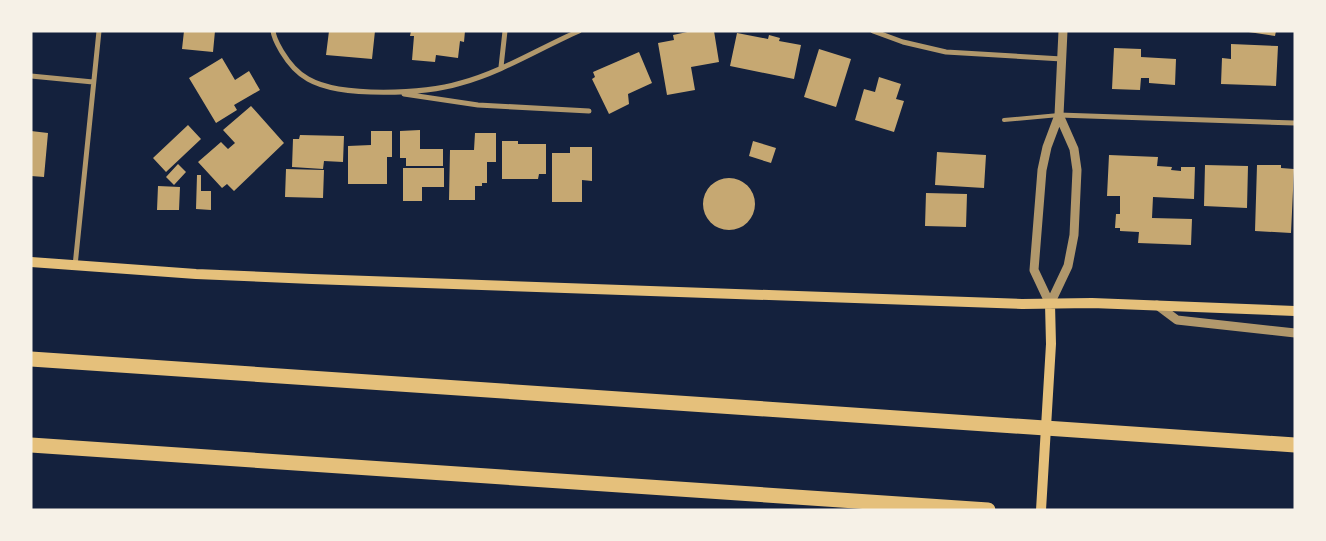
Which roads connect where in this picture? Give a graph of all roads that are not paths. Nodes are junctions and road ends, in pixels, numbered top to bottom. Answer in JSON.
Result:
{"nodes":[{"id":1,"x":99,"y":31,"type":"edge"},
{"id":2,"x":273,"y":31,"type":"edge"},
{"id":3,"x":505,"y":31,"type":"edge"},
{"id":4,"x":579,"y":31,"type":"edge"},
{"id":5,"x":873,"y":31,"type":"edge"},
{"id":6,"x":1063,"y":31,"type":"edge"},
{"id":7,"x":1062,"y":59,"type":"junction"},
{"id":8,"x":501,"y":67,"type":"junction"},
{"id":9,"x":31,"y":76,"type":"edge"},
{"id":10,"x":93,"y":82,"type":"junction"},
{"id":11,"x":393,"y":92,"type":"junction"},
{"id":12,"x":589,"y":111,"type":"dead end"},
{"id":13,"x":1059,"y":115,"type":"junction"},
{"id":14,"x":1004,"y":120,"type":"dead end"},
{"id":15,"x":1295,"y":123,"type":"edge"},
{"id":16,"x":31,"y":262,"type":"edge"},
{"id":17,"x":75,"y":266,"type":"junction"},
{"id":18,"x":1050,"y":304,"type":"junction"},
{"id":19,"x":1157,"y":304,"type":"junction"},
{"id":20,"x":1295,"y":311,"type":"edge"},
{"id":21,"x":1295,"y":333,"type":"edge"},
{"id":22,"x":31,"y":359,"type":"edge"},
{"id":23,"x":31,"y":445,"type":"edge"},
{"id":24,"x":1295,"y":446,"type":"edge"},
{"id":25,"x":988,"y":510,"type":"edge"},
{"id":26,"x":1042,"y":510,"type":"edge"}],
"edges":[{"from":1,"to":10,"type":"street"},
{"from":2,"to":11,"type":"street"},
{"from":3,"to":8,"type":"street"},
{"from":4,"to":8,"type":"street"},
{"from":5,"to":7,"type":"street"},
{"from":6,"to":7,"type":"street"},
{"from":7,"to":13,"type":"street"},
{"from":8,"to":11,"type":"street"},
{"from":9,"to":10,"type":"street"},
{"from":10,"to":17,"type":"street"},
{"from":11,"to":12,"type":"street"},
{"from":13,"to":14,"type":"lane"},
{"from":13,"to":15,"type":"street"},
{"from":13,"to":18,"type":"street"},
{"from":13,"to":18,"type":"street"},
{"from":16,"to":17,"type":"main road"},
{"from":17,"to":18,"type":"main road"},
{"from":18,"to":19,"type":"main road"},
{"from":18,"to":26,"type":"main road"},
{"from":19,"to":20,"type":"main road"},
{"from":19,"to":21,"type":"street"},
{"from":22,"to":24,"type":"highway"},
{"from":23,"to":25,"type":"highway"}]}
